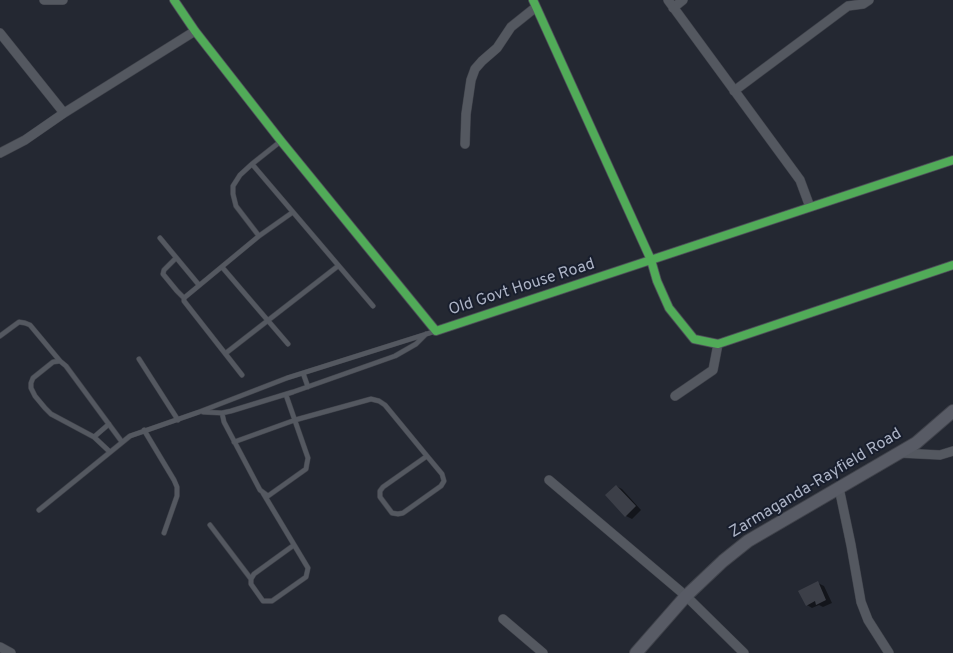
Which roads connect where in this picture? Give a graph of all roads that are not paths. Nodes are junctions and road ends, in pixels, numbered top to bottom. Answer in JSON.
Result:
{"nodes":[{"id":1,"x":44,"y":0,"type":"edge"},
{"id":2,"x":64,"y":0,"type":"edge"},
{"id":3,"x":174,"y":0,"type":"edge"},
{"id":4,"x":683,"y":0,"type":"edge"},
{"id":5,"x":869,"y":0,"type":"edge"},
{"id":6,"x":848,"y":3,"type":"edge"},
{"id":7,"x":534,"y":4,"type":"edge"},
{"id":8,"x":670,"y":4,"type":"edge"},
{"id":9,"x":195,"y":31,"type":"junction"},
{"id":10,"x":0,"y":34,"type":"edge"},
{"id":11,"x":734,"y":91,"type":"junction"},
{"id":12,"x":64,"y":113,"type":"junction"},
{"id":13,"x":281,"y":141,"type":"junction"},
{"id":14,"x":465,"y":144,"type":"dead end"},
{"id":15,"x":0,"y":153,"type":"edge"},
{"id":16,"x":953,"y":160,"type":"edge"},
{"id":17,"x":252,"y":164,"type":"junction"},
{"id":18,"x":810,"y":207,"type":"junction"},
{"id":19,"x":293,"y":212,"type":"junction"},
{"id":20,"x":260,"y":236,"type":"junction"},
{"id":21,"x":160,"y":238,"type":"dead end"},
{"id":22,"x":176,"y":258,"type":"junction"},
{"id":23,"x":651,"y":260,"type":"junction"},
{"id":24,"x":953,"y":265,"type":"edge"},
{"id":25,"x":338,"y":266,"type":"junction"},
{"id":26,"x":222,"y":267,"type":"junction"},
{"id":27,"x":199,"y":285,"type":"junction"},
{"id":28,"x":184,"y":298,"type":"junction"},
{"id":29,"x":373,"y":306,"type":"dead end"},
{"id":30,"x":268,"y":320,"type":"junction"},
{"id":31,"x":432,"y":332,"type":"junction"},
{"id":32,"x":0,"y":336,"type":"edge"},
{"id":33,"x":288,"y":344,"type":"dead end"},
{"id":34,"x":718,"y":344,"type":"junction"},
{"id":35,"x":226,"y":354,"type":"junction"},
{"id":36,"x":140,"y":359,"type":"dead end"},
{"id":37,"x":60,"y":362,"type":"junction"},
{"id":38,"x":303,"y":373,"type":"junction"},
{"id":39,"x":242,"y":375,"type":"dead end"},
{"id":40,"x":308,"y":387,"type":"junction"},
{"id":41,"x":286,"y":395,"type":"junction"},
{"id":42,"x":675,"y":396,"type":"dead end"},
{"id":43,"x":953,"y":411,"type":"edge"},
{"id":44,"x":199,"y":412,"type":"junction"},
{"id":45,"x":222,"y":413,"type":"junction"},
{"id":46,"x":178,"y":420,"type":"junction"},
{"id":47,"x":295,"y":420,"type":"junction"},
{"id":48,"x":109,"y":424,"type":"junction"},
{"id":49,"x":144,"y":430,"type":"junction"},
{"id":50,"x":94,"y":437,"type":"junction"},
{"id":51,"x":122,"y":442,"type":"junction"},
{"id":52,"x":234,"y":442,"type":"junction"},
{"id":53,"x":953,"y":451,"type":"edge"},
{"id":54,"x":110,"y":452,"type":"junction"},
{"id":55,"x":900,"y":453,"type":"junction"},
{"id":56,"x":427,"y":456,"type":"junction"},
{"id":57,"x":548,"y":480,"type":"dead end"},
{"id":58,"x":839,"y":488,"type":"junction"},
{"id":59,"x":263,"y":494,"type":"junction"},
{"id":60,"x":39,"y":510,"type":"dead end"},
{"id":61,"x":210,"y":525,"type":"dead end"},
{"id":62,"x":164,"y":533,"type":"dead end"},
{"id":63,"x":294,"y":545,"type":"junction"},
{"id":64,"x":251,"y":579,"type":"junction"},
{"id":65,"x":686,"y":596,"type":"junction"},
{"id":66,"x":503,"y":619,"type":"dead end"},
{"id":67,"x":543,"y":653,"type":"edge"},
{"id":68,"x":636,"y":653,"type":"edge"},
{"id":69,"x":744,"y":653,"type":"edge"},
{"id":70,"x":889,"y":653,"type":"edge"}],
"edges":[{"from":1,"to":2,"type":"street"},
{"from":3,"to":9,"type":"street","name":"Old Govt House Road"},
{"from":4,"to":8,"type":"street"},
{"from":5,"to":6,"type":"street"},
{"from":6,"to":11,"type":"street"},
{"from":7,"to":14,"type":"street"},
{"from":7,"to":23,"type":"street"},
{"from":8,"to":11,"type":"street"},
{"from":9,"to":12,"type":"street"},
{"from":9,"to":13,"type":"street","name":"Old Govt House Road"},
{"from":10,"to":12,"type":"street"},
{"from":11,"to":18,"type":"street"},
{"from":12,"to":15,"type":"street"},
{"from":13,"to":17,"type":"lane"},
{"from":13,"to":31,"type":"street","name":"Old Govt House Road"},
{"from":16,"to":18,"type":"street","name":"Old Govt House Road"},
{"from":17,"to":19,"type":"lane"},
{"from":17,"to":20,"type":"lane"},
{"from":18,"to":23,"type":"street","name":"Old Govt House Road"},
{"from":19,"to":20,"type":"lane"},
{"from":19,"to":25,"type":"lane"},
{"from":20,"to":26,"type":"lane"},
{"from":21,"to":22,"type":"lane"},
{"from":22,"to":27,"type":"lane"},
{"from":22,"to":28,"type":"lane"},
{"from":23,"to":31,"type":"street","name":"Old Govt House Road"},
{"from":23,"to":34,"type":"street"},
{"from":24,"to":34,"type":"street"},
{"from":25,"to":29,"type":"lane"},
{"from":25,"to":30,"type":"lane"},
{"from":26,"to":27,"type":"lane"},
{"from":26,"to":30,"type":"lane"},
{"from":27,"to":28,"type":"lane"},
{"from":28,"to":35,"type":"lane"},
{"from":30,"to":33,"type":"lane"},
{"from":30,"to":35,"type":"lane"},
{"from":31,"to":38,"type":"lane"},
{"from":31,"to":40,"type":"lane"},
{"from":32,"to":37,"type":"lane"},
{"from":34,"to":42,"type":"street"},
{"from":35,"to":39,"type":"lane"},
{"from":36,"to":46,"type":"lane"},
{"from":37,"to":48,"type":"lane"},
{"from":37,"to":50,"type":"lane"},
{"from":38,"to":40,"type":"lane"},
{"from":38,"to":44,"type":"lane"},
{"from":40,"to":41,"type":"lane"},
{"from":41,"to":45,"type":"lane"},
{"from":41,"to":47,"type":"lane"},
{"from":43,"to":55,"type":"street","name":"Zarmaganda-Rayfield Road"},
{"from":44,"to":45,"type":"lane"},
{"from":44,"to":46,"type":"lane"},
{"from":45,"to":52,"type":"lane"},
{"from":46,"to":49,"type":"lane"},
{"from":47,"to":52,"type":"lane"},
{"from":47,"to":56,"type":"lane"},
{"from":47,"to":59,"type":"lane"},
{"from":48,"to":50,"type":"lane"},
{"from":48,"to":51,"type":"lane"},
{"from":49,"to":51,"type":"lane"},
{"from":49,"to":62,"type":"lane"},
{"from":50,"to":54,"type":"lane"},
{"from":51,"to":54,"type":"lane"},
{"from":52,"to":59,"type":"lane"},
{"from":53,"to":55,"type":"street"},
{"from":54,"to":60,"type":"lane"},
{"from":55,"to":58,"type":"street","name":"Zarmaganda-Rayfield Road"},
{"from":56,"to":56,"type":"lane"},
{"from":57,"to":65,"type":"street"},
{"from":58,"to":65,"type":"street","name":"Zarmaganda-Rayfield Road"},
{"from":58,"to":70,"type":"street"},
{"from":59,"to":63,"type":"lane"},
{"from":61,"to":64,"type":"lane"},
{"from":63,"to":64,"type":"lane"},
{"from":63,"to":64,"type":"lane"},
{"from":65,"to":68,"type":"street","name":"Zarmaganda-Rayfield Road"},
{"from":65,"to":69,"type":"street"},
{"from":66,"to":67,"type":"street"}]}
